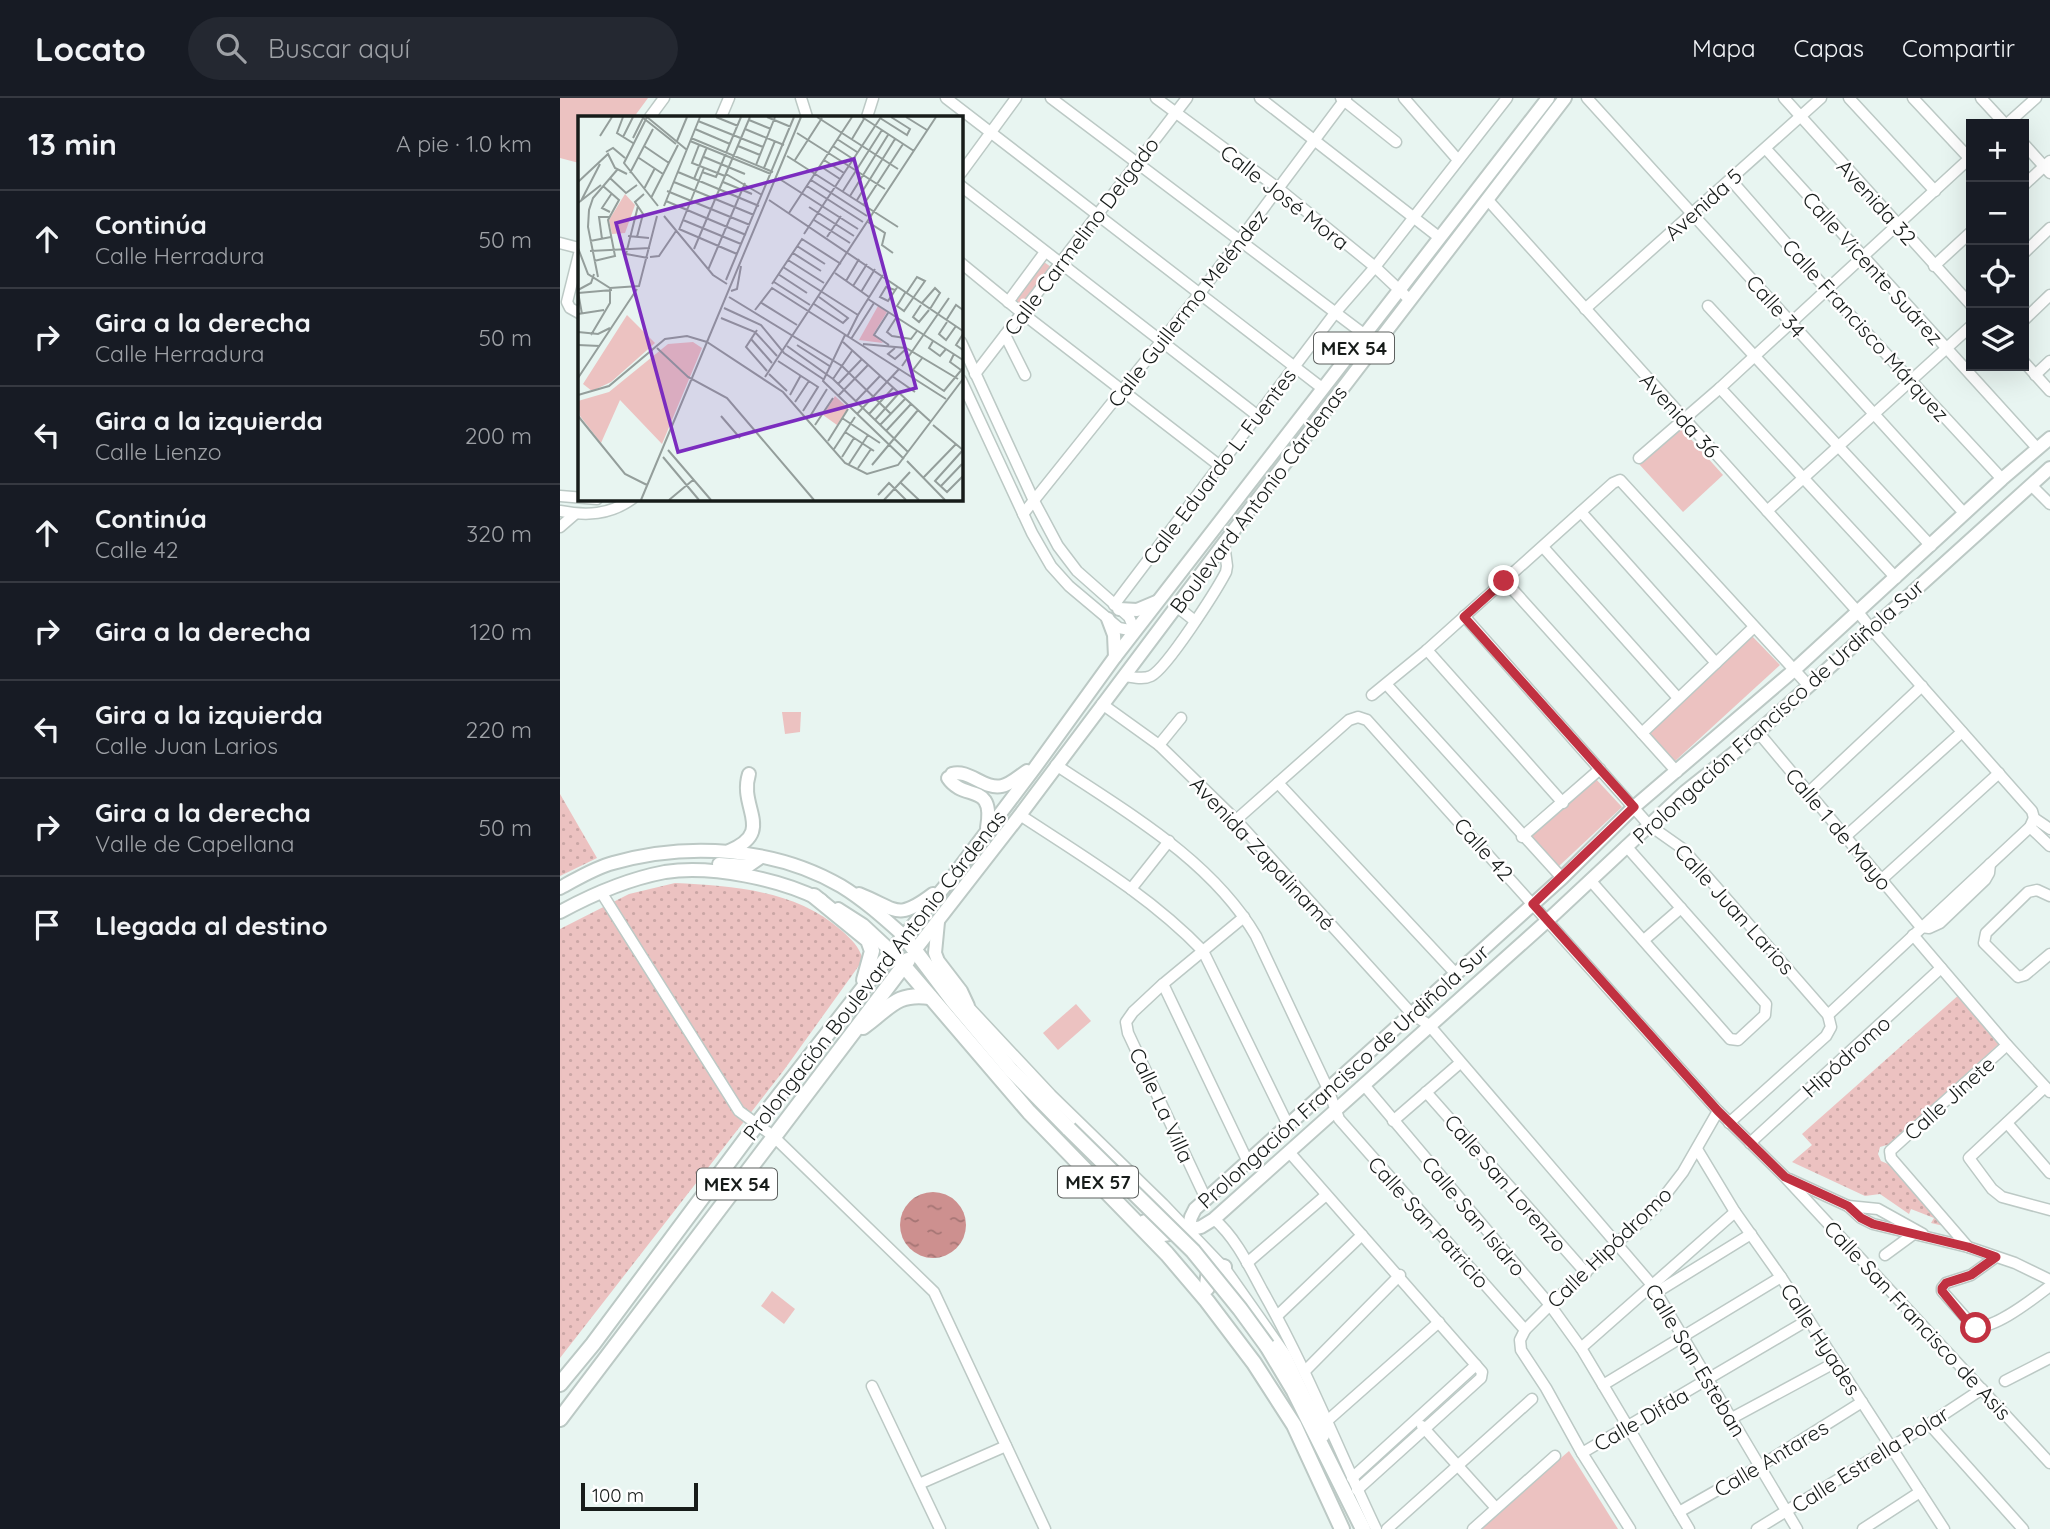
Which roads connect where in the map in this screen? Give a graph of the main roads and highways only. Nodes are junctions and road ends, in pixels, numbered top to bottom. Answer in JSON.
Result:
{"nodes":[{"id":1,"x":1548,"y":98,"type":"edge"},
{"id":2,"x":1565,"y":98,"type":"edge"},
{"id":3,"x":2050,"y":438,"type":"edge"},
{"id":4,"x":2050,"y":468,"type":"edge"},
{"id":5,"x":1163,"y":598,"type":"junction"},
{"id":6,"x":1179,"y":603,"type":"junction"},
{"id":7,"x":1116,"y":607,"type":"road end"},
{"id":8,"x":1108,"y":619,"type":"road end"},
{"id":9,"x":1135,"y":631,"type":"junction"},
{"id":10,"x":1115,"y":657,"type":"junction"},
{"id":11,"x":1127,"y":672,"type":"joint"},
{"id":12,"x":1105,"y":700,"type":"junction"},
{"id":13,"x":1034,"y":769,"type":"junction"},
{"id":14,"x":748,"y":774,"type":"dead end"},
{"id":15,"x":1037,"y":792,"type":"junction"},
{"id":16,"x":1008,"y":803,"type":"junction"},
{"id":17,"x":986,"y":831,"type":"junction"},
{"id":18,"x":1003,"y":837,"type":"junction"},
{"id":19,"x":726,"y":852,"type":"junction"},
{"id":20,"x":761,"y":857,"type":"junction"},
{"id":21,"x":611,"y":863,"type":"junction"},
{"id":22,"x":678,"y":871,"type":"junction"},
{"id":23,"x":950,"y":880,"type":"junction"},
{"id":24,"x":842,"y":887,"type":"junction"},
{"id":25,"x":560,"y":888,"type":"edge"},
{"id":26,"x":601,"y":892,"type":"junction"},
{"id":27,"x":808,"y":894,"type":"junction"},
{"id":28,"x":560,"y":912,"type":"edge"},
{"id":29,"x":939,"y":919,"type":"junction"},
{"id":30,"x":904,"y":936,"type":"junction"},
{"id":31,"x":915,"y":950,"type":"junction"},
{"id":32,"x":892,"y":952,"type":"junction"},
{"id":33,"x":903,"y":966,"type":"junction"},
{"id":34,"x":862,"y":988,"type":"junction"},
{"id":35,"x":930,"y":997,"type":"junction"},
{"id":36,"x":968,"y":1006,"type":"road end"},
{"id":37,"x":851,"y":1035,"type":"junction"},
{"id":38,"x":1010,"y":1089,"type":"junction"},
{"id":39,"x":1188,"y":1230,"type":"junction"},
{"id":40,"x":1224,"y":1267,"type":"road end"},
{"id":41,"x":1207,"y":1288,"type":"junction"},
{"id":42,"x":562,"y":1385,"type":"edge"},
{"id":43,"x":1282,"y":1408,"type":"junction"},
{"id":44,"x":560,"y":1419,"type":"edge"},
{"id":45,"x":1342,"y":1529,"type":"edge"},
{"id":46,"x":1363,"y":1529,"type":"edge"}],
"edges":[{"from":1,"to":5,"type":"main road","name":"Boulevard Antonio Cárdenas","number":"MEX 54"},
{"from":2,"to":6,"type":"main road","name":"Boulevard Antonio Cárdenas","number":"MEX 54"},
{"from":3,"to":39,"type":"main road","name":"Prolongación Francisco de Urdiñola Sur"},
{"from":4,"to":39,"type":"main road","name":"Prolongación Francisco de Urdiñola Sur"},
{"from":5,"to":7,"type":"main road"},
{"from":5,"to":9,"type":"main road","name":"Boulevard Antonio Cárdenas","number":"MEX 54"},
{"from":6,"to":9,"type":"main road"},
{"from":6,"to":11,"type":"main road","name":"Boulevard Antonio Cárdenas","number":"MEX 54"},
{"from":8,"to":10,"type":"main road"},
{"from":9,"to":10,"type":"main road","name":"Prolongación Boulevard Antonio Cárdenas","number":"MEX 54"},
{"from":9,"to":12,"type":"main road"},
{"from":10,"to":13,"type":"main road","name":"Prolongación Boulevard Antonio Cárdenas","number":"MEX 54"},
{"from":11,"to":12,"type":"main road","name":"Prolongación Boulevard Antonio Cárdenas","number":"MEX 54"},
{"from":12,"to":15,"type":"main road","name":"Prolongación Boulevard Antonio Cárdenas","number":"MEX 54"},
{"from":13,"to":16,"type":"main road","name":"Prolongación Boulevard Antonio Cárdenas","number":"MEX 54"},
{"from":13,"to":17,"type":"main road"},
{"from":14,"to":19,"type":"main road"},
{"from":15,"to":16,"type":"main road"},
{"from":15,"to":18,"type":"main road","name":"Prolongación Boulevard Antonio Cárdenas","number":"MEX 54"},
{"from":16,"to":17,"type":"main road","name":"Prolongación Boulevard Antonio Cárdenas","number":"MEX 54"},
{"from":16,"to":18,"type":"main road"},
{"from":17,"to":23,"type":"main road","name":"Prolongación Boulevard Antonio Cárdenas","number":"MEX 54"},
{"from":18,"to":29,"type":"main road","name":"Prolongación Boulevard Antonio Cárdenas","number":"MEX 54"},
{"from":19,"to":20,"type":"main road"},
{"from":19,"to":21,"type":"main road"},
{"from":20,"to":22,"type":"main road"},
{"from":20,"to":24,"type":"main road"},
{"from":20,"to":27,"type":"main road"},
{"from":21,"to":25,"type":"main road"},
{"from":21,"to":26,"type":"main road"},
{"from":22,"to":26,"type":"main road"},
{"from":22,"to":27,"type":"main road"},
{"from":23,"to":24,"type":"main road"},
{"from":23,"to":30,"type":"main road","name":"Prolongación Boulevard Antonio Cárdenas","number":"MEX 54"},
{"from":24,"to":30,"type":"main road"},
{"from":26,"to":28,"type":"main road"},
{"from":27,"to":32,"type":"main road"},
{"from":27,"to":34,"type":"highway"},
{"from":29,"to":31,"type":"main road","name":"Prolongación Boulevard Antonio Cárdenas","number":"MEX 54"},
{"from":29,"to":36,"type":"main road"},
{"from":30,"to":31,"type":"highway","number":"MEX 57"},
{"from":30,"to":32,"type":"highway","name":"Prolongación Boulevard Antonio Cárdenas","number":"MEX 54"},
{"from":31,"to":33,"type":"highway","name":"Prolongación Boulevard Antonio Cárdenas","number":"MEX 54"},
{"from":31,"to":46,"type":"highway","number":"MEX 57","bridge":true},
{"from":32,"to":33,"type":"highway","number":"MEX 57"},
{"from":32,"to":34,"type":"highway","name":"Prolongación Boulevard Antonio Cárdenas","number":"MEX 54"},
{"from":33,"to":35,"type":"highway","number":"MEX 57"},
{"from":33,"to":37,"type":"highway","name":"Prolongación Boulevard Antonio Cárdenas","number":"MEX 54"},
{"from":34,"to":42,"type":"highway","name":"Prolongación Boulevard Antonio Cárdenas","number":"MEX 54"},
{"from":35,"to":37,"type":"highway"},
{"from":35,"to":38,"type":"highway","number":"MEX 57"},
{"from":37,"to":44,"type":"highway","name":"Prolongación Boulevard Antonio Cárdenas","number":"MEX 54"},
{"from":38,"to":39,"type":"highway"},
{"from":38,"to":43,"type":"highway","number":"MEX 57"},
{"from":39,"to":41,"type":"highway"},
{"from":40,"to":41,"type":"highway"},
{"from":41,"to":43,"type":"highway"},
{"from":43,"to":45,"type":"highway","number":"MEX 57"}]}
